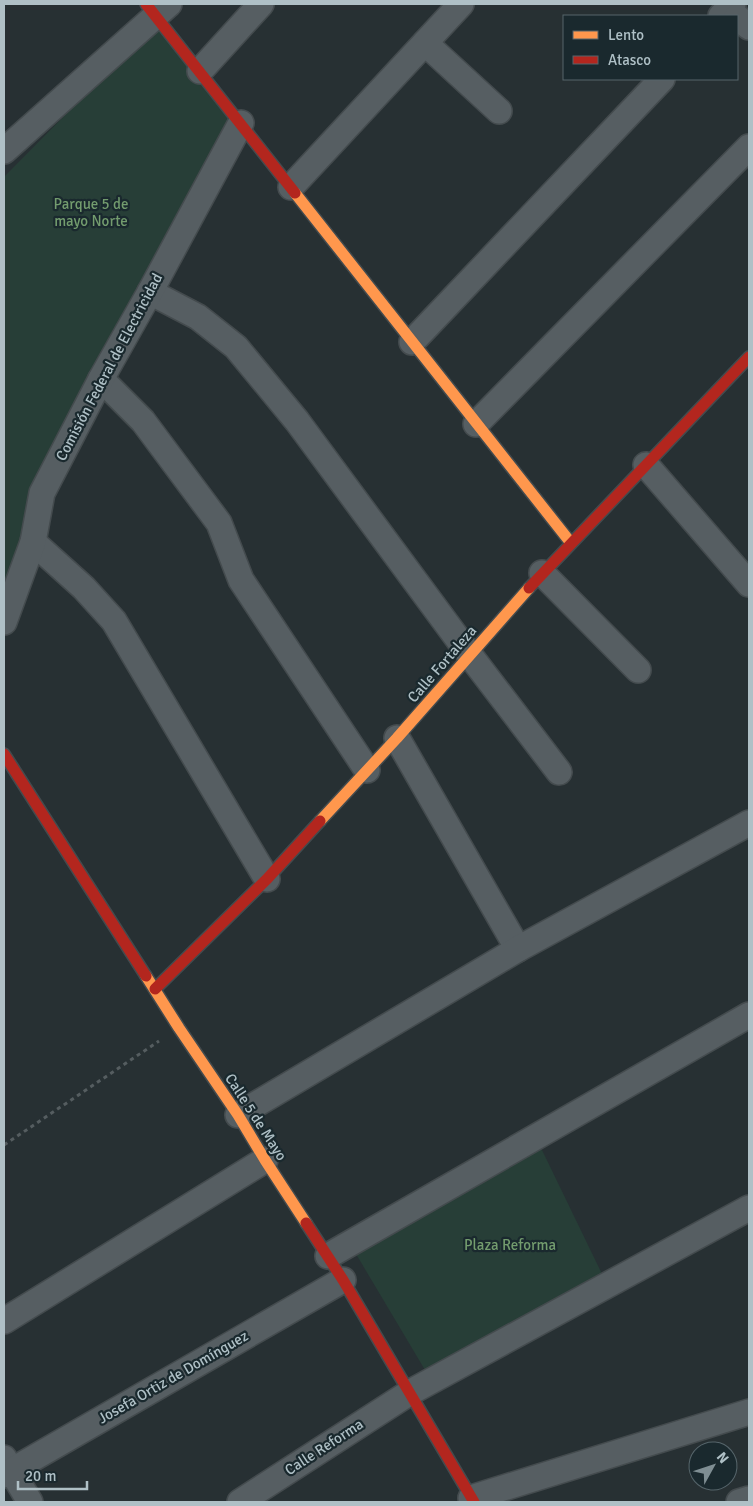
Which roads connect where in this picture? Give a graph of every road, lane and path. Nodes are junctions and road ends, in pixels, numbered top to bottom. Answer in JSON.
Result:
{"nodes":[{"id":1,"x":261,"y":4,"type":"edge"},
{"id":2,"x":461,"y":4,"type":"edge"},
{"id":3,"x":157,"y":8,"type":"edge"},
{"id":4,"x":738,"y":18,"type":"edge"},
{"id":5,"x":749,"y":27,"type":"edge"},
{"id":6,"x":425,"y":43,"type":"junction"},
{"id":7,"x":200,"y":71,"type":"junction"},
{"id":8,"x":661,"y":80,"type":"edge"},
{"id":9,"x":499,"y":111,"type":"dead end"},
{"id":10,"x":241,"y":123,"type":"junction"},
{"id":11,"x":749,"y":147,"type":"edge"},
{"id":12,"x":4,"y":151,"type":"edge"},
{"id":13,"x":291,"y":187,"type":"junction"},
{"id":14,"x":150,"y":292,"type":"junction"},
{"id":15,"x":412,"y":342,"type":"junction"},
{"id":16,"x":747,"y":364,"type":"edge"},
{"id":17,"x":101,"y":379,"type":"junction"},
{"id":18,"x":476,"y":424,"type":"junction"},
{"id":19,"x":646,"y":465,"type":"junction"},
{"id":20,"x":33,"y":542,"type":"junction"},
{"id":21,"x":571,"y":543,"type":"junction"},
{"id":22,"x":542,"y":574,"type":"junction"},
{"id":23,"x":749,"y":584,"type":"edge"},
{"id":24,"x":4,"y":622,"type":"edge"},
{"id":25,"x":469,"y":654,"type":"junction"},
{"id":26,"x":638,"y":670,"type":"dead end"},
{"id":27,"x":396,"y":738,"type":"junction"},
{"id":28,"x":4,"y":754,"type":"edge"},
{"id":29,"x":367,"y":770,"type":"junction"},
{"id":30,"x":559,"y":772,"type":"dead end"},
{"id":31,"x":749,"y":823,"type":"edge"},
{"id":32,"x":267,"y":879,"type":"junction"},
{"id":33,"x":518,"y":949,"type":"junction"},
{"id":34,"x":155,"y":989,"type":"junction"},
{"id":35,"x":749,"y":1015,"type":"edge"},
{"id":36,"x":179,"y":1028,"type":"junction"},
{"id":37,"x":238,"y":1115,"type":"junction"},
{"id":38,"x":4,"y":1146,"type":"edge"},
{"id":39,"x":265,"y":1160,"type":"junction"},
{"id":40,"x":749,"y":1208,"type":"edge"},
{"id":41,"x":328,"y":1256,"type":"junction"},
{"id":42,"x":343,"y":1280,"type":"junction"},
{"id":43,"x":4,"y":1320,"type":"edge"},
{"id":44,"x":409,"y":1392,"type":"junction"},
{"id":45,"x":749,"y":1412,"type":"edge"},
{"id":46,"x":6,"y":1468,"type":"edge"},
{"id":47,"x":749,"y":1499,"type":"edge"},
{"id":48,"x":472,"y":1500,"type":"edge"},
{"id":49,"x":30,"y":1502,"type":"edge"},
{"id":50,"x":240,"y":1502,"type":"edge"},
{"id":51,"x":739,"y":1502,"type":"edge"}],
"edges":[{"from":1,"to":7,"type":"street"},
{"from":2,"to":6,"type":"street"},
{"from":3,"to":7,"type":"street"},
{"from":3,"to":12,"type":"street"},
{"from":4,"to":5,"type":"street"},
{"from":6,"to":9,"type":"street"},
{"from":6,"to":13,"type":"street"},
{"from":7,"to":10,"type":"street"},
{"from":8,"to":15,"type":"street"},
{"from":10,"to":13,"type":"street"},
{"from":10,"to":14,"type":"street","name":"Comisión Federal de Electricidad"},
{"from":11,"to":18,"type":"street"},
{"from":13,"to":15,"type":"street"},
{"from":14,"to":17,"type":"street","name":"Comisión Federal de Electricidad"},
{"from":14,"to":25,"type":"street"},
{"from":15,"to":18,"type":"street"},
{"from":16,"to":19,"type":"street","name":"Calle Fortaleza"},
{"from":17,"to":20,"type":"street","name":"Comisión Federal de Electricidad"},
{"from":17,"to":29,"type":"street"},
{"from":18,"to":21,"type":"street"},
{"from":19,"to":21,"type":"street","name":"Calle Fortaleza"},
{"from":19,"to":23,"type":"street"},
{"from":20,"to":24,"type":"street","name":"Comisión Federal de Electricidad"},
{"from":20,"to":32,"type":"street"},
{"from":21,"to":22,"type":"street","name":"Calle Fortaleza"},
{"from":22,"to":25,"type":"street","name":"Calle Fortaleza"},
{"from":22,"to":26,"type":"street"},
{"from":25,"to":27,"type":"street","name":"Calle Fortaleza"},
{"from":25,"to":30,"type":"street"},
{"from":27,"to":29,"type":"street","name":"Calle Fortaleza"},
{"from":27,"to":33,"type":"street"},
{"from":28,"to":34,"type":"street","name":"Calle 5 de Mayo"},
{"from":29,"to":32,"type":"street","name":"Calle Fortaleza"},
{"from":31,"to":33,"type":"street"},
{"from":32,"to":34,"type":"street","name":"Calle Fortaleza"},
{"from":33,"to":37,"type":"street"},
{"from":34,"to":36,"type":"street","name":"Calle 5 de Mayo"},
{"from":35,"to":41,"type":"street"},
{"from":36,"to":37,"type":"street","name":"Calle 5 de Mayo"},
{"from":36,"to":38,"type":"path"},
{"from":37,"to":39,"type":"street","name":"Calle 5 de Mayo"},
{"from":39,"to":41,"type":"street","name":"Calle 5 de Mayo"},
{"from":39,"to":43,"type":"street"},
{"from":40,"to":44,"type":"street","name":"Calle Reforma"},
{"from":41,"to":42,"type":"street","name":"Calle 5 de Mayo"},
{"from":42,"to":44,"type":"street","name":"Calle 5 de Mayo"},
{"from":42,"to":46,"type":"street","name":"Josefa Ortiz de Domínguez"},
{"from":44,"to":48,"type":"street","name":"Calle 5 de Mayo"},
{"from":44,"to":50,"type":"street","name":"Calle Reforma"},
{"from":45,"to":48,"type":"street"},
{"from":46,"to":49,"type":"street"},
{"from":47,"to":51,"type":"street"}]}
